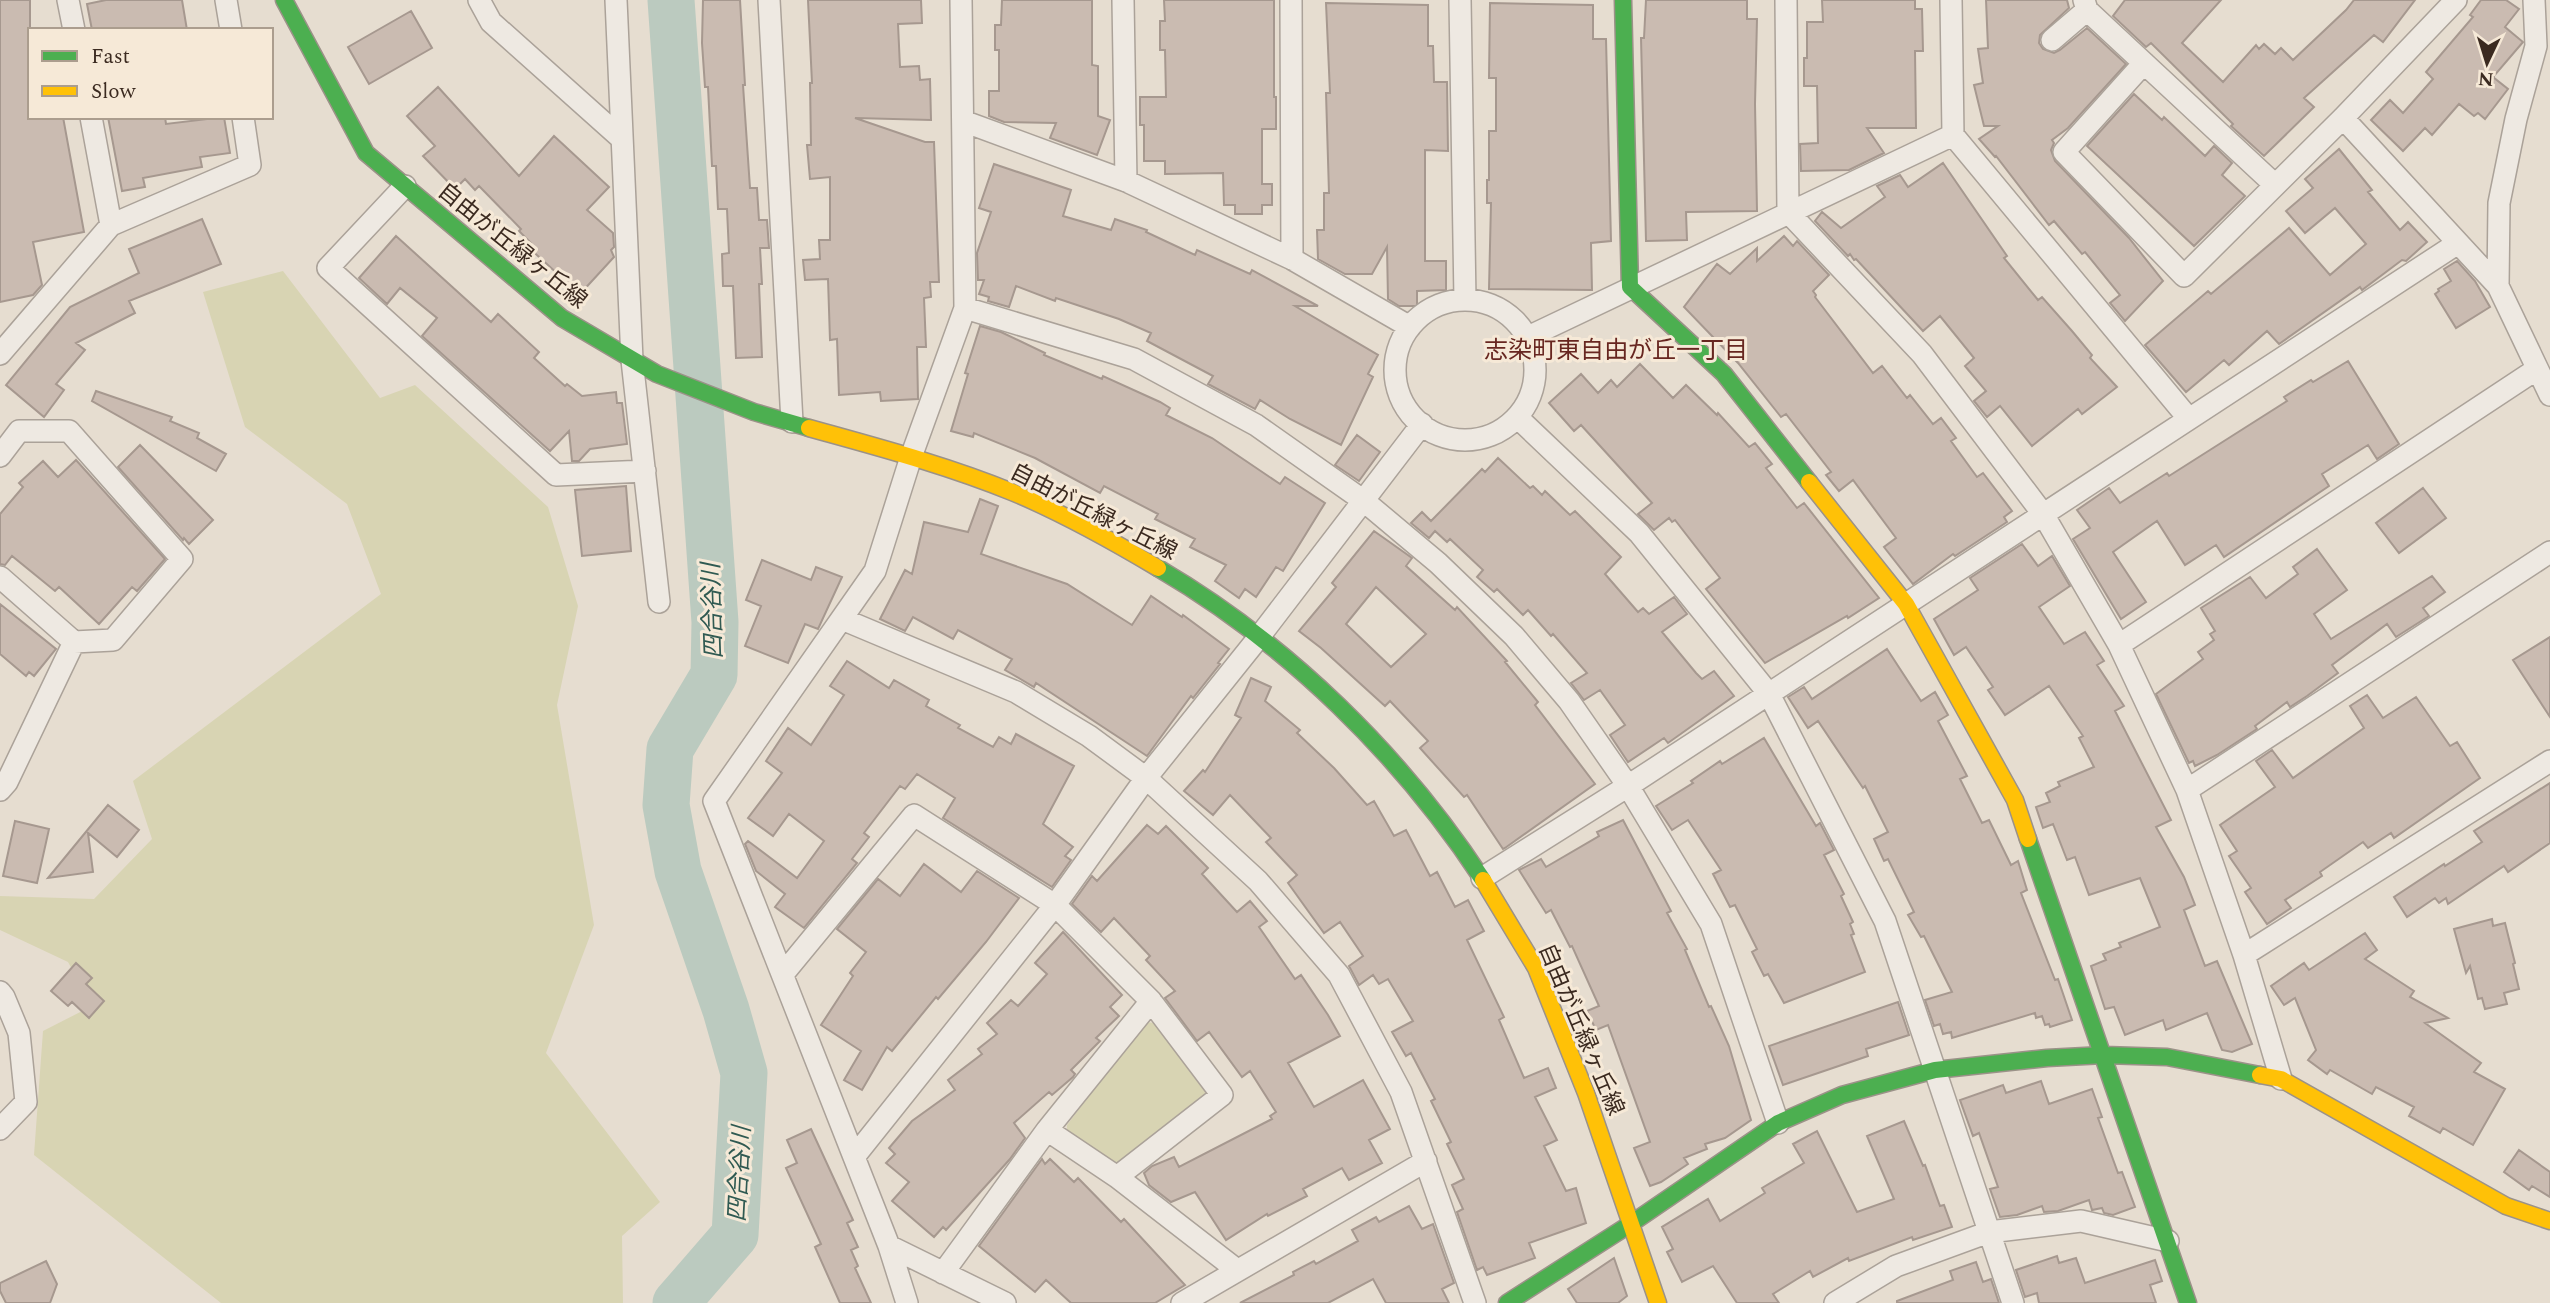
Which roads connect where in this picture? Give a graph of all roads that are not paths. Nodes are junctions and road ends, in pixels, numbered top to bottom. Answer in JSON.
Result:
{"nodes":[{"id":1,"x":68,"y":0,"type":"edge"},
{"id":2,"x":226,"y":0,"type":"edge"},
{"id":3,"x":284,"y":0,"type":"edge"},
{"id":4,"x":479,"y":0,"type":"edge"},
{"id":5,"x":616,"y":0,"type":"edge"},
{"id":6,"x":769,"y":0,"type":"edge"},
{"id":7,"x":961,"y":0,"type":"edge"},
{"id":8,"x":1123,"y":0,"type":"edge"},
{"id":9,"x":1291,"y":0,"type":"edge"},
{"id":10,"x":1460,"y":0,"type":"edge"},
{"id":11,"x":1623,"y":0,"type":"edge"},
{"id":12,"x":1786,"y":0,"type":"edge"},
{"id":13,"x":1951,"y":0,"type":"edge"},
{"id":14,"x":2456,"y":0,"type":"edge"},
{"id":15,"x":2534,"y":0,"type":"edge"},
{"id":16,"x":2086,"y":5,"type":"edge"},
{"id":17,"x":74,"y":28,"type":"edge"},
{"id":18,"x":231,"y":28,"type":"edge"},
{"id":19,"x":2052,"y":40,"type":"dead end"},
{"id":20,"x":2144,"y":63,"type":"junction"},
{"id":21,"x":2343,"y":118,"type":"junction"},
{"id":22,"x":91,"y":119,"type":"edge"},
{"id":23,"x":243,"y":119,"type":"edge"},
{"id":24,"x":963,"y":121,"type":"junction"},
{"id":25,"x":1953,"y":135,"type":"junction"},
{"id":26,"x":622,"y":138,"type":"junction"},
{"id":27,"x":1126,"y":181,"type":"junction"},
{"id":28,"x":2274,"y":184,"type":"junction"},
{"id":29,"x":405,"y":186,"type":"junction"},
{"id":30,"x":1788,"y":212,"type":"junction"},
{"id":31,"x":111,"y":225,"type":"junction"},
{"id":32,"x":2458,"y":243,"type":"junction"},
{"id":33,"x":1292,"y":259,"type":"junction"},
{"id":34,"x":2498,"y":286,"type":"junction"},
{"id":35,"x":1630,"y":287,"type":"junction"},
{"id":36,"x":1465,"y":300,"type":"junction"},
{"id":37,"x":965,"y":308,"type":"junction"},
{"id":38,"x":1410,"y":327,"type":"junction"},
{"id":39,"x":1526,"y":338,"type":"junction"},
{"id":40,"x":0,"y":354,"type":"edge"},
{"id":41,"x":632,"y":360,"type":"junction"},
{"id":42,"x":2538,"y":369,"type":"junction"},
{"id":43,"x":2550,"y":395,"type":"edge"},
{"id":44,"x":1517,"y":417,"type":"junction"},
{"id":45,"x":2189,"y":419,"type":"junction"},
{"id":46,"x":792,"y":422,"type":"junction"},
{"id":47,"x":1422,"y":424,"type":"junction"},
{"id":48,"x":0,"y":456,"type":"edge"},
{"id":49,"x":911,"y":457,"type":"junction"},
{"id":50,"x":645,"y":471,"type":"junction"},
{"id":51,"x":1364,"y":501,"type":"junction"},
{"id":52,"x":2043,"y":514,"type":"junction"},
{"id":53,"x":2550,"y":552,"type":"edge"},
{"id":54,"x":0,"y":577,"type":"edge"},
{"id":55,"x":659,"y":602,"type":"dead end"},
{"id":56,"x":1906,"y":604,"type":"junction"},
{"id":57,"x":842,"y":619,"type":"junction"},
{"id":58,"x":1259,"y":638,"type":"junction"},
{"id":59,"x":74,"y":642,"type":"junction"},
{"id":60,"x":2119,"y":645,"type":"junction"},
{"id":61,"x":1769,"y":694,"type":"junction"},
{"id":62,"x":2550,"y":761,"type":"edge"},
{"id":63,"x":1146,"y":778,"type":"junction"},
{"id":64,"x":1628,"y":786,"type":"junction"},
{"id":65,"x":0,"y":790,"type":"edge"},
{"id":66,"x":2187,"y":790,"type":"junction"},
{"id":67,"x":1482,"y":878,"type":"junction"},
{"id":68,"x":1055,"y":905,"type":"junction"},
{"id":69,"x":2244,"y":955,"type":"junction"},
{"id":70,"x":783,"y":974,"type":"junction"},
{"id":71,"x":0,"y":992,"type":"edge"},
{"id":72,"x":1151,"y":1001,"type":"junction"},
{"id":73,"x":2104,"y":1055,"type":"junction"},
{"id":74,"x":1935,"y":1070,"type":"junction"},
{"id":75,"x":2281,"y":1079,"type":"junction"},
{"id":76,"x":1778,"y":1123,"type":"junction"},
{"id":77,"x":0,"y":1129,"type":"edge"},
{"id":78,"x":1047,"y":1130,"type":"junction"},
{"id":79,"x":854,"y":1157,"type":"junction"},
{"id":80,"x":1426,"y":1161,"type":"junction"},
{"id":81,"x":1117,"y":1177,"type":"junction"},
{"id":82,"x":2550,"y":1221,"type":"edge"},
{"id":83,"x":1632,"y":1223,"type":"junction"},
{"id":84,"x":1989,"y":1232,"type":"junction"},
{"id":85,"x":2168,"y":1241,"type":"junction"},
{"id":86,"x":889,"y":1246,"type":"junction"},
{"id":87,"x":1237,"y":1270,"type":"junction"},
{"id":88,"x":943,"y":1273,"type":"junction"},
{"id":89,"x":1840,"y":1302,"type":"edge"},
{"id":90,"x":907,"y":1303,"type":"edge"},
{"id":91,"x":1005,"y":1303,"type":"edge"},
{"id":92,"x":1182,"y":1303,"type":"edge"},
{"id":93,"x":1475,"y":1303,"type":"edge"},
{"id":94,"x":1507,"y":1303,"type":"edge"},
{"id":95,"x":1658,"y":1303,"type":"edge"},
{"id":96,"x":2013,"y":1303,"type":"edge"},
{"id":97,"x":2188,"y":1303,"type":"edge"}],
"edges":[{"from":1,"to":17,"type":"street"},
{"from":2,"to":18,"type":"street"},
{"from":3,"to":29,"type":"street","name":"自由が丘緑ヶ丘線"},
{"from":4,"to":26,"type":"street"},
{"from":5,"to":26,"type":"street"},
{"from":6,"to":46,"type":"street"},
{"from":7,"to":24,"type":"street"},
{"from":8,"to":27,"type":"street"},
{"from":9,"to":33,"type":"street"},
{"from":10,"to":36,"type":"street"},
{"from":11,"to":35,"type":"street"},
{"from":12,"to":30,"type":"street"},
{"from":13,"to":25,"type":"street"},
{"from":14,"to":21,"type":"street"},
{"from":15,"to":34,"type":"street"},
{"from":16,"to":19,"type":"street"},
{"from":16,"to":20,"type":"street"},
{"from":20,"to":28,"type":"street"},
{"from":20,"to":28,"type":"street"},
{"from":21,"to":28,"type":"street"},
{"from":21,"to":32,"type":"street"},
{"from":22,"to":31,"type":"street"},
{"from":23,"to":31,"type":"street"},
{"from":24,"to":27,"type":"street"},
{"from":24,"to":37,"type":"street"},
{"from":25,"to":30,"type":"street"},
{"from":25,"to":45,"type":"street"},
{"from":26,"to":41,"type":"street"},
{"from":27,"to":33,"type":"street"},
{"from":29,"to":41,"type":"street","name":"自由が丘緑ヶ丘線"},
{"from":29,"to":50,"type":"street"},
{"from":30,"to":35,"type":"street"},
{"from":30,"to":52,"type":"street"},
{"from":31,"to":40,"type":"street"},
{"from":32,"to":34,"type":"street"},
{"from":32,"to":45,"type":"street"},
{"from":33,"to":38,"type":"street"},
{"from":34,"to":42,"type":"street"},
{"from":35,"to":39,"type":"street"},
{"from":35,"to":56,"type":"street"},
{"from":36,"to":38,"type":"street"},
{"from":36,"to":39,"type":"street"},
{"from":37,"to":49,"type":"street"},
{"from":37,"to":51,"type":"street"},
{"from":38,"to":47,"type":"street"},
{"from":39,"to":44,"type":"street"},
{"from":41,"to":46,"type":"street","name":"自由が丘緑ヶ丘線"},
{"from":41,"to":50,"type":"street"},
{"from":42,"to":43,"type":"street"},
{"from":42,"to":60,"type":"street"},
{"from":44,"to":47,"type":"street"},
{"from":44,"to":61,"type":"street"},
{"from":45,"to":52,"type":"street"},
{"from":46,"to":49,"type":"street","name":"自由が丘緑ヶ丘線"},
{"from":47,"to":51,"type":"street"},
{"from":48,"to":59,"type":"street"},
{"from":49,"to":57,"type":"street"},
{"from":49,"to":58,"type":"street","name":"自由が丘緑ヶ丘線"},
{"from":50,"to":55,"type":"street"},
{"from":51,"to":58,"type":"street"},
{"from":51,"to":64,"type":"street"},
{"from":52,"to":56,"type":"street"},
{"from":52,"to":60,"type":"street"},
{"from":53,"to":66,"type":"street"},
{"from":54,"to":59,"type":"street"},
{"from":56,"to":61,"type":"street"},
{"from":56,"to":73,"type":"street"},
{"from":57,"to":63,"type":"street"},
{"from":57,"to":70,"type":"street"},
{"from":58,"to":63,"type":"street"},
{"from":58,"to":67,"type":"street","name":"自由が丘緑ヶ丘線"},
{"from":59,"to":65,"type":"street"},
{"from":60,"to":66,"type":"street"},
{"from":61,"to":64,"type":"street"},
{"from":61,"to":74,"type":"street"},
{"from":62,"to":69,"type":"street"},
{"from":63,"to":68,"type":"street"},
{"from":63,"to":80,"type":"street"},
{"from":64,"to":67,"type":"street"},
{"from":64,"to":76,"type":"street"},
{"from":66,"to":69,"type":"street"},
{"from":67,"to":83,"type":"street","name":"自由が丘緑ヶ丘線"},
{"from":68,"to":70,"type":"street"},
{"from":68,"to":72,"type":"street"},
{"from":68,"to":79,"type":"street"},
{"from":69,"to":75,"type":"street"},
{"from":70,"to":79,"type":"street"},
{"from":71,"to":77,"type":"street"},
{"from":72,"to":78,"type":"street"},
{"from":72,"to":81,"type":"street"},
{"from":73,"to":74,"type":"street"},
{"from":73,"to":75,"type":"street"},
{"from":73,"to":85,"type":"street"},
{"from":74,"to":76,"type":"street"},
{"from":74,"to":84,"type":"street"},
{"from":75,"to":82,"type":"street"},
{"from":76,"to":83,"type":"street"},
{"from":78,"to":81,"type":"street"},
{"from":78,"to":88,"type":"street"},
{"from":79,"to":86,"type":"street"},
{"from":80,"to":87,"type":"street"},
{"from":80,"to":93,"type":"street"},
{"from":81,"to":87,"type":"street"},
{"from":83,"to":94,"type":"street"},
{"from":83,"to":95,"type":"street","name":"自由が丘緑ヶ丘線"},
{"from":84,"to":85,"type":"street"},
{"from":84,"to":89,"type":"street"},
{"from":84,"to":96,"type":"street"},
{"from":85,"to":97,"type":"street"},
{"from":86,"to":88,"type":"street"},
{"from":86,"to":90,"type":"street"},
{"from":87,"to":92,"type":"street"},
{"from":88,"to":91,"type":"street"}]}
